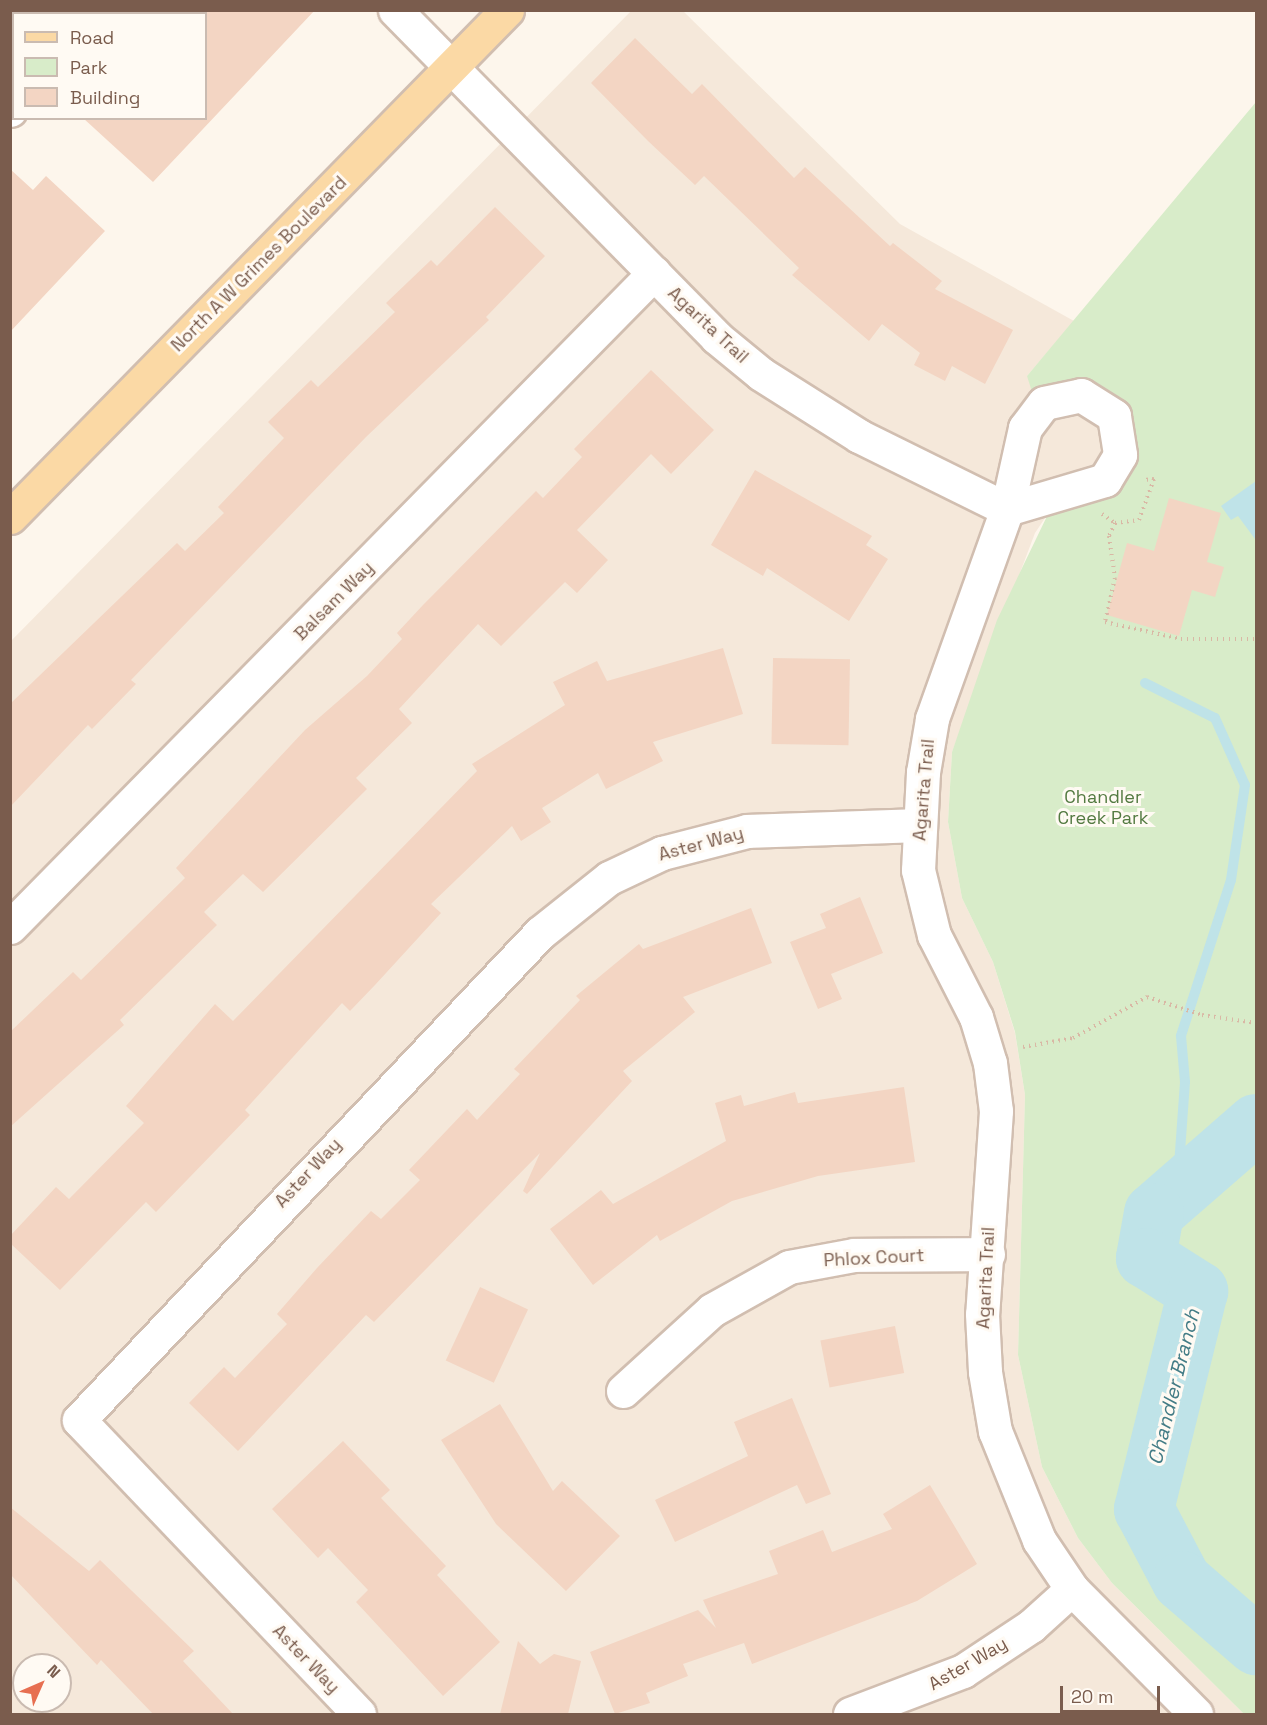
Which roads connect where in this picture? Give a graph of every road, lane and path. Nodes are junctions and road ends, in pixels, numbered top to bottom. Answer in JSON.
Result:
{"nodes":[{"id":1,"x":395,"y":10,"type":"edge"},
{"id":2,"x":507,"y":10,"type":"edge"},
{"id":3,"x":452,"y":68,"type":"junction"},
{"id":4,"x":654,"y":273,"type":"junction"},
{"id":5,"x":10,"y":517,"type":"edge"},
{"id":6,"x":1115,"y":523,"type":"dead end"},
{"id":7,"x":1257,"y":639,"type":"edge"},
{"id":8,"x":920,"y":825,"type":"junction"},
{"id":9,"x":10,"y":927,"type":"edge"},
{"id":10,"x":1257,"y":1023,"type":"edge"},
{"id":11,"x":1023,"y":1047,"type":"dead end"},
{"id":12,"x":988,"y":1254,"type":"junction"},
{"id":13,"x":623,"y":1391,"type":"dead end"},
{"id":14,"x":1072,"y":1589,"type":"junction"},
{"id":15,"x":359,"y":1714,"type":"edge"},
{"id":16,"x":850,"y":1714,"type":"edge"},
{"id":17,"x":1196,"y":1714,"type":"edge"}],
"edges":[{"from":1,"to":3,"type":"street","name":"Agarita Trail"},
{"from":2,"to":3,"type":"main road","name":"North A W Grimes Boulevard"},
{"from":3,"to":4,"type":"street","name":"Agarita Trail"},
{"from":3,"to":5,"type":"main road","name":"North A W Grimes Boulevard"},
{"from":4,"to":8,"type":"street","name":"Agarita Trail"},
{"from":4,"to":9,"type":"street","name":"Balsam Way"},
{"from":6,"to":7,"type":"path"},
{"from":8,"to":12,"type":"street","name":"Agarita Trail"},
{"from":8,"to":15,"type":"street","name":"Aster Way"},
{"from":10,"to":11,"type":"path"},
{"from":12,"to":13,"type":"street","name":"Phlox Court"},
{"from":12,"to":14,"type":"street","name":"Agarita Trail"},
{"from":14,"to":16,"type":"street","name":"Aster Way"},
{"from":14,"to":17,"type":"street","name":"Agarita Trail"}]}
